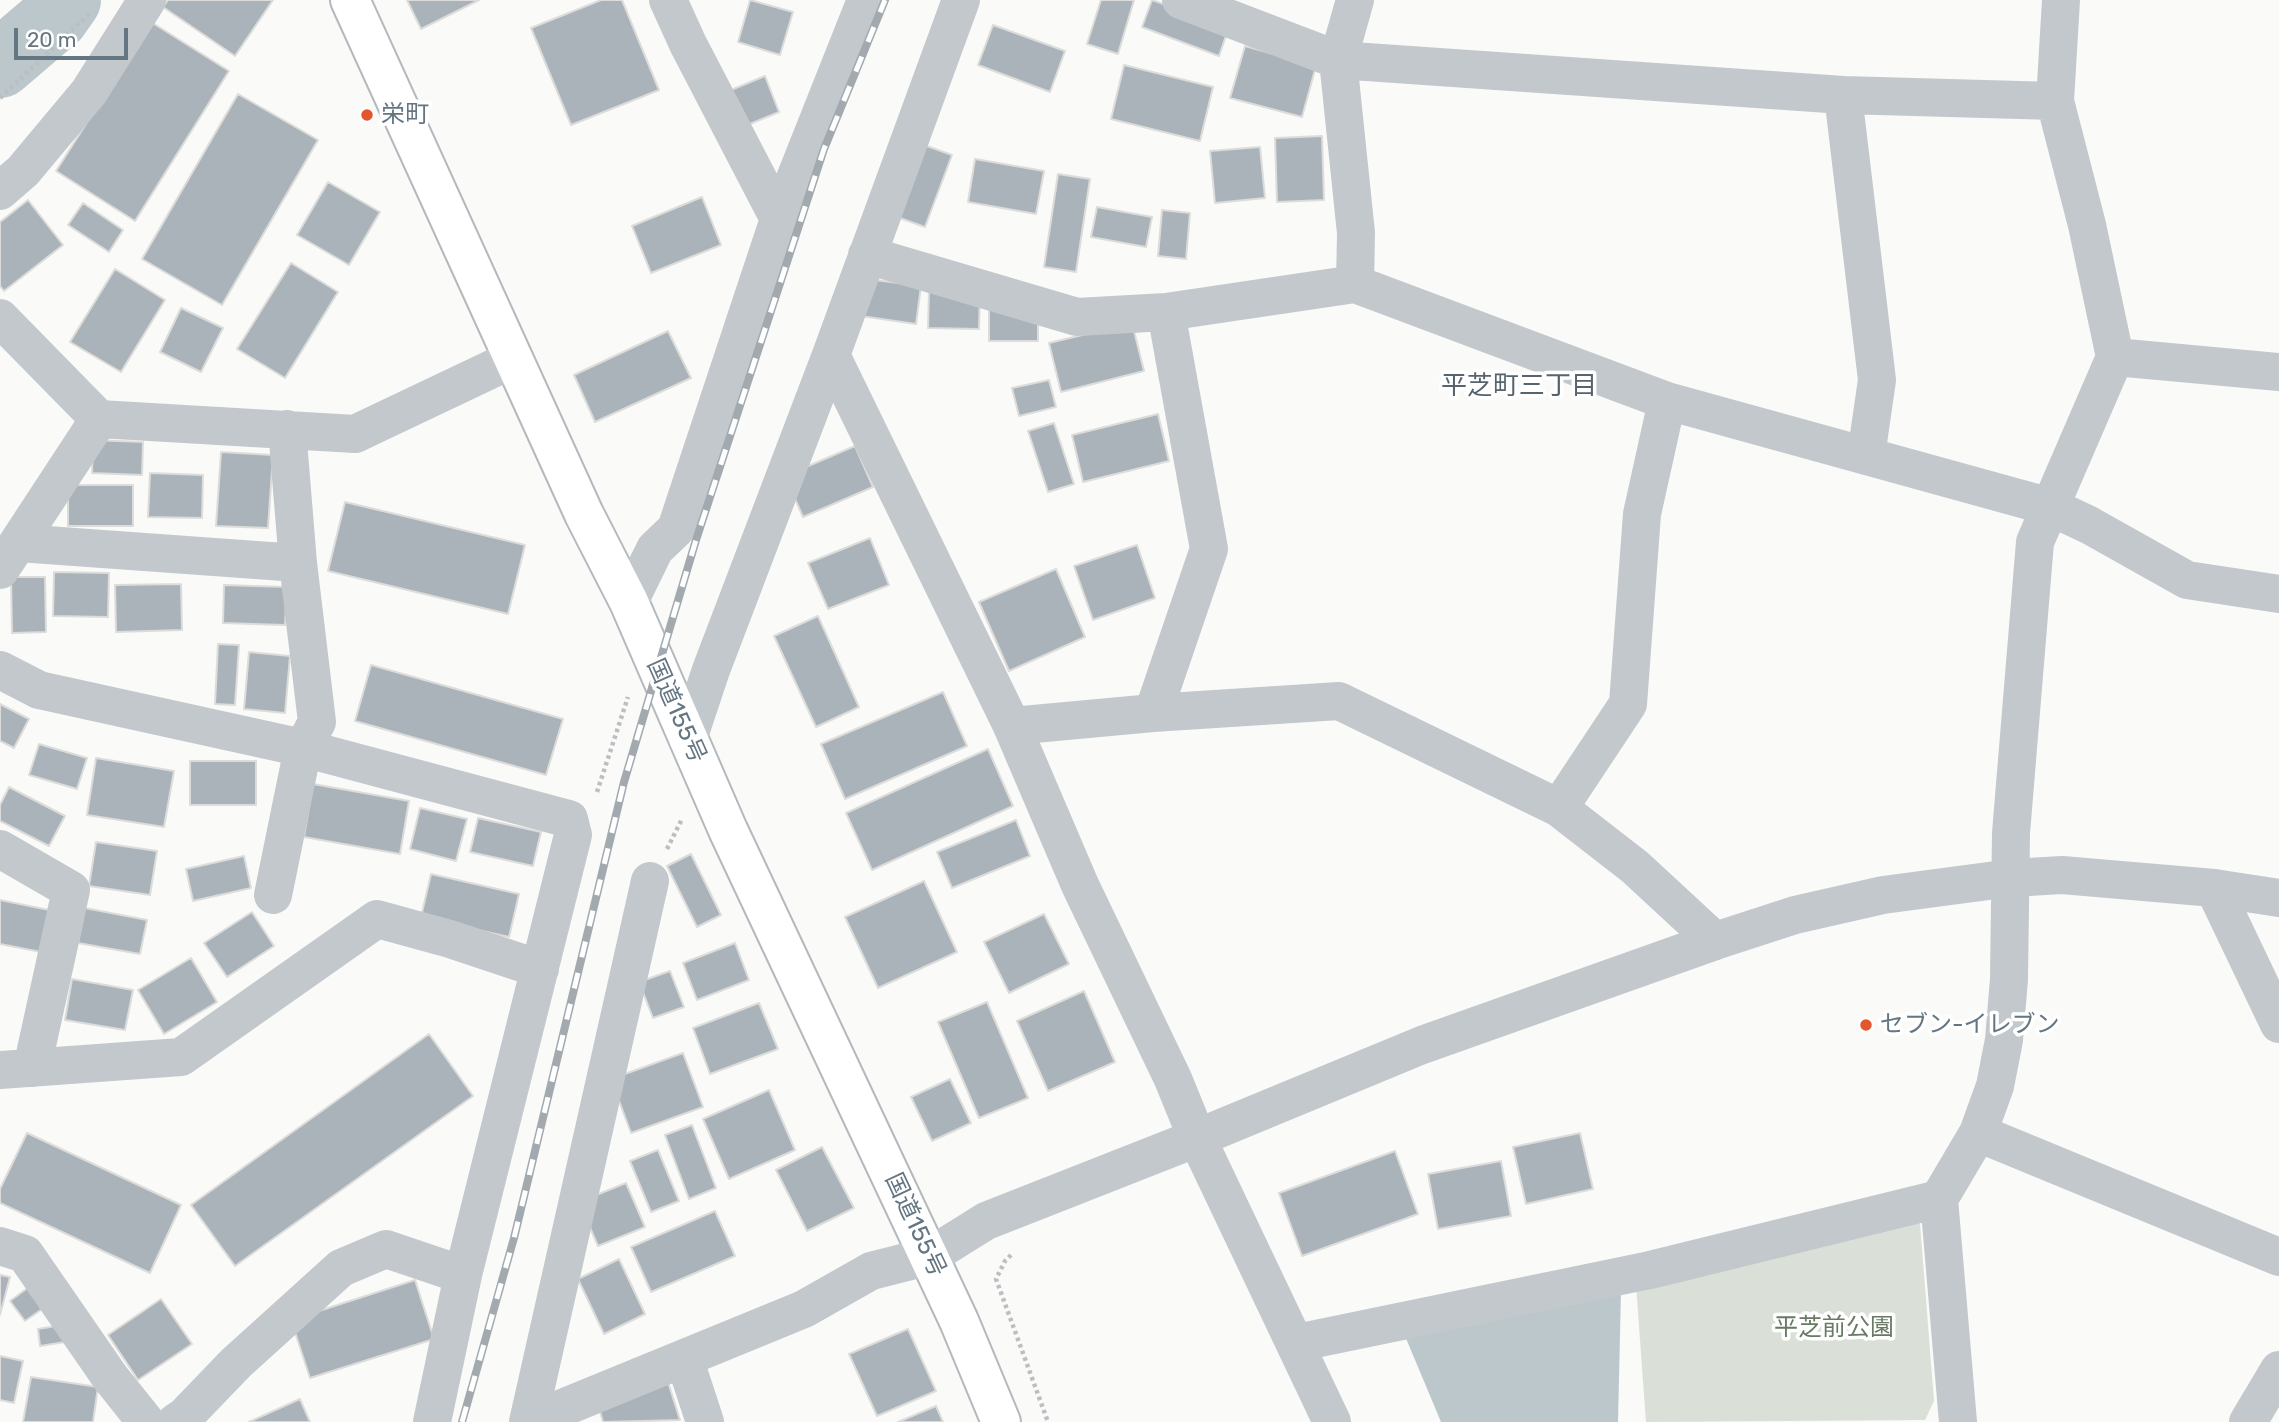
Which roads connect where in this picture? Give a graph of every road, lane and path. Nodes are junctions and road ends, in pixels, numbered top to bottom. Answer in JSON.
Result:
{"nodes":[{"id":1,"x":147,"y":0,"type":"edge"},
{"id":2,"x":349,"y":0,"type":"edge"},
{"id":3,"x":668,"y":0,"type":"edge"},
{"id":4,"x":866,"y":0,"type":"edge"},
{"id":5,"x":961,"y":0,"type":"edge"},
{"id":6,"x":1181,"y":0,"type":"edge"},
{"id":7,"x":1355,"y":0,"type":"edge"},
{"id":8,"x":2061,"y":0,"type":"edge"},
{"id":9,"x":91,"y":12,"type":"dead end"},
{"id":10,"x":1338,"y":60,"type":"junction"},
{"id":11,"x":1843,"y":95,"type":"junction"},
{"id":12,"x":0,"y":98,"type":"edge"},
{"id":13,"x":2055,"y":101,"type":"junction"},
{"id":14,"x":0,"y":191,"type":"edge"},
{"id":15,"x":779,"y":219,"type":"junction"},
{"id":16,"x":867,"y":255,"type":"junction"},
{"id":17,"x":1356,"y":285,"type":"junction"},
{"id":18,"x":1166,"y":312,"type":"junction"},
{"id":19,"x":0,"y":318,"type":"edge"},
{"id":20,"x":831,"y":355,"type":"junction"},
{"id":21,"x":2115,"y":357,"type":"junction"},
{"id":22,"x":513,"y":359,"type":"junction"},
{"id":23,"x":2279,"y":372,"type":"edge"},
{"id":24,"x":1667,"y":401,"type":"junction"},
{"id":25,"x":99,"y":419,"type":"junction"},
{"id":26,"x":287,"y":429,"type":"junction"},
{"id":27,"x":1866,"y":456,"type":"junction"},
{"id":28,"x":2050,"y":507,"type":"junction"},
{"id":29,"x":10,"y":557,"type":"edge"},
{"id":30,"x":298,"y":563,"type":"junction"},
{"id":31,"x":2279,"y":594,"type":"edge"},
{"id":32,"x":629,"y":602,"type":"junction"},
{"id":33,"x":0,"y":670,"type":"edge"},
{"id":34,"x":631,"y":688,"type":"dead end"},
{"id":35,"x":1153,"y":713,"type":"junction"},
{"id":36,"x":1012,"y":726,"type":"junction"},
{"id":37,"x":688,"y":739,"type":"junction"},
{"id":38,"x":303,"y":748,"type":"junction"},
{"id":39,"x":1559,"y":808,"type":"junction"},
{"id":40,"x":569,"y":819,"type":"junction"},
{"id":41,"x":0,"y":849,"type":"edge"},
{"id":42,"x":2011,"y":878,"type":"junction"},
{"id":43,"x":650,"y":881,"type":"dead end"},
{"id":44,"x":2214,"y":888,"type":"junction"},
{"id":45,"x":273,"y":895,"type":"dead end"},
{"id":46,"x":2279,"y":898,"type":"edge"},
{"id":47,"x":1715,"y":941,"type":"junction"},
{"id":48,"x":540,"y":969,"type":"junction"},
{"id":49,"x":2279,"y":1024,"type":"edge"},
{"id":50,"x":16,"y":1069,"type":"edge"},
{"id":51,"x":1978,"y":1133,"type":"junction"},
{"id":52,"x":1197,"y":1138,"type":"junction"},
{"id":53,"x":1939,"y":1199,"type":"junction"},
{"id":54,"x":0,"y":1246,"type":"edge"},
{"id":55,"x":1018,"y":1249,"type":"dead end"},
{"id":56,"x":930,"y":1256,"type":"junction"},
{"id":57,"x":2279,"y":1257,"type":"edge"},
{"id":58,"x":463,"y":1275,"type":"junction"},
{"id":59,"x":1296,"y":1343,"type":"junction"},
{"id":60,"x":684,"y":1358,"type":"junction"},
{"id":61,"x":2279,"y":1370,"type":"edge"},
{"id":62,"x":146,"y":1422,"type":"edge"},
{"id":63,"x":176,"y":1422,"type":"edge"},
{"id":64,"x":432,"y":1422,"type":"edge"},
{"id":65,"x":528,"y":1422,"type":"edge"},
{"id":66,"x":705,"y":1422,"type":"edge"},
{"id":67,"x":1001,"y":1422,"type":"edge"},
{"id":68,"x":1048,"y":1422,"type":"edge"},
{"id":69,"x":1332,"y":1422,"type":"edge"},
{"id":70,"x":1958,"y":1422,"type":"edge"},
{"id":71,"x":2248,"y":1422,"type":"edge"}],
"edges":[{"from":1,"to":14,"type":"street"},
{"from":2,"to":22,"type":"highway","name":"国道155号"},
{"from":3,"to":15,"type":"street"},
{"from":4,"to":15,"type":"street"},
{"from":5,"to":16,"type":"street"},
{"from":6,"to":10,"type":"street"},
{"from":7,"to":10,"type":"street"},
{"from":8,"to":13,"type":"street"},
{"from":9,"to":12,"type":"path"},
{"from":10,"to":11,"type":"street"},
{"from":10,"to":17,"type":"street"},
{"from":11,"to":13,"type":"street"},
{"from":11,"to":27,"type":"street"},
{"from":13,"to":21,"type":"street"},
{"from":15,"to":32,"type":"street"},
{"from":16,"to":18,"type":"street"},
{"from":16,"to":20,"type":"street"},
{"from":17,"to":18,"type":"street"},
{"from":17,"to":24,"type":"street"},
{"from":18,"to":35,"type":"street"},
{"from":19,"to":25,"type":"street"},
{"from":20,"to":36,"type":"street"},
{"from":20,"to":37,"type":"street"},
{"from":21,"to":23,"type":"street"},
{"from":21,"to":28,"type":"street"},
{"from":22,"to":26,"type":"street"},
{"from":22,"to":32,"type":"highway","name":"国道155号"},
{"from":24,"to":27,"type":"street"},
{"from":24,"to":39,"type":"street"},
{"from":25,"to":26,"type":"street"},
{"from":25,"to":29,"type":"street"},
{"from":26,"to":30,"type":"street"},
{"from":27,"to":28,"type":"street"},
{"from":28,"to":31,"type":"street"},
{"from":28,"to":42,"type":"street"},
{"from":29,"to":30,"type":"street"},
{"from":30,"to":38,"type":"street"},
{"from":32,"to":37,"type":"highway","name":"国道155号"},
{"from":33,"to":38,"type":"street"},
{"from":34,"to":40,"type":"path"},
{"from":35,"to":36,"type":"street"},
{"from":35,"to":39,"type":"street"},
{"from":36,"to":52,"type":"street"},
{"from":37,"to":56,"type":"highway","name":"国道155号"},
{"from":38,"to":40,"type":"street"},
{"from":38,"to":45,"type":"street"},
{"from":39,"to":47,"type":"street"},
{"from":40,"to":48,"type":"street"},
{"from":41,"to":50,"type":"street"},
{"from":42,"to":44,"type":"street"},
{"from":42,"to":47,"type":"street"},
{"from":42,"to":51,"type":"street"},
{"from":43,"to":65,"type":"street"},
{"from":44,"to":46,"type":"street"},
{"from":44,"to":49,"type":"street"},
{"from":47,"to":52,"type":"street"},
{"from":48,"to":50,"type":"street"},
{"from":48,"to":58,"type":"street"},
{"from":51,"to":53,"type":"street"},
{"from":51,"to":57,"type":"street"},
{"from":52,"to":56,"type":"street"},
{"from":52,"to":59,"type":"street"},
{"from":53,"to":59,"type":"street"},
{"from":53,"to":70,"type":"street"},
{"from":54,"to":62,"type":"street"},
{"from":55,"to":68,"type":"path"},
{"from":56,"to":60,"type":"street"},
{"from":56,"to":67,"type":"highway","name":"国道155号"},
{"from":58,"to":63,"type":"street"},
{"from":58,"to":64,"type":"street"},
{"from":59,"to":69,"type":"street"},
{"from":60,"to":65,"type":"street"},
{"from":60,"to":66,"type":"street"},
{"from":61,"to":71,"type":"street"}]}
